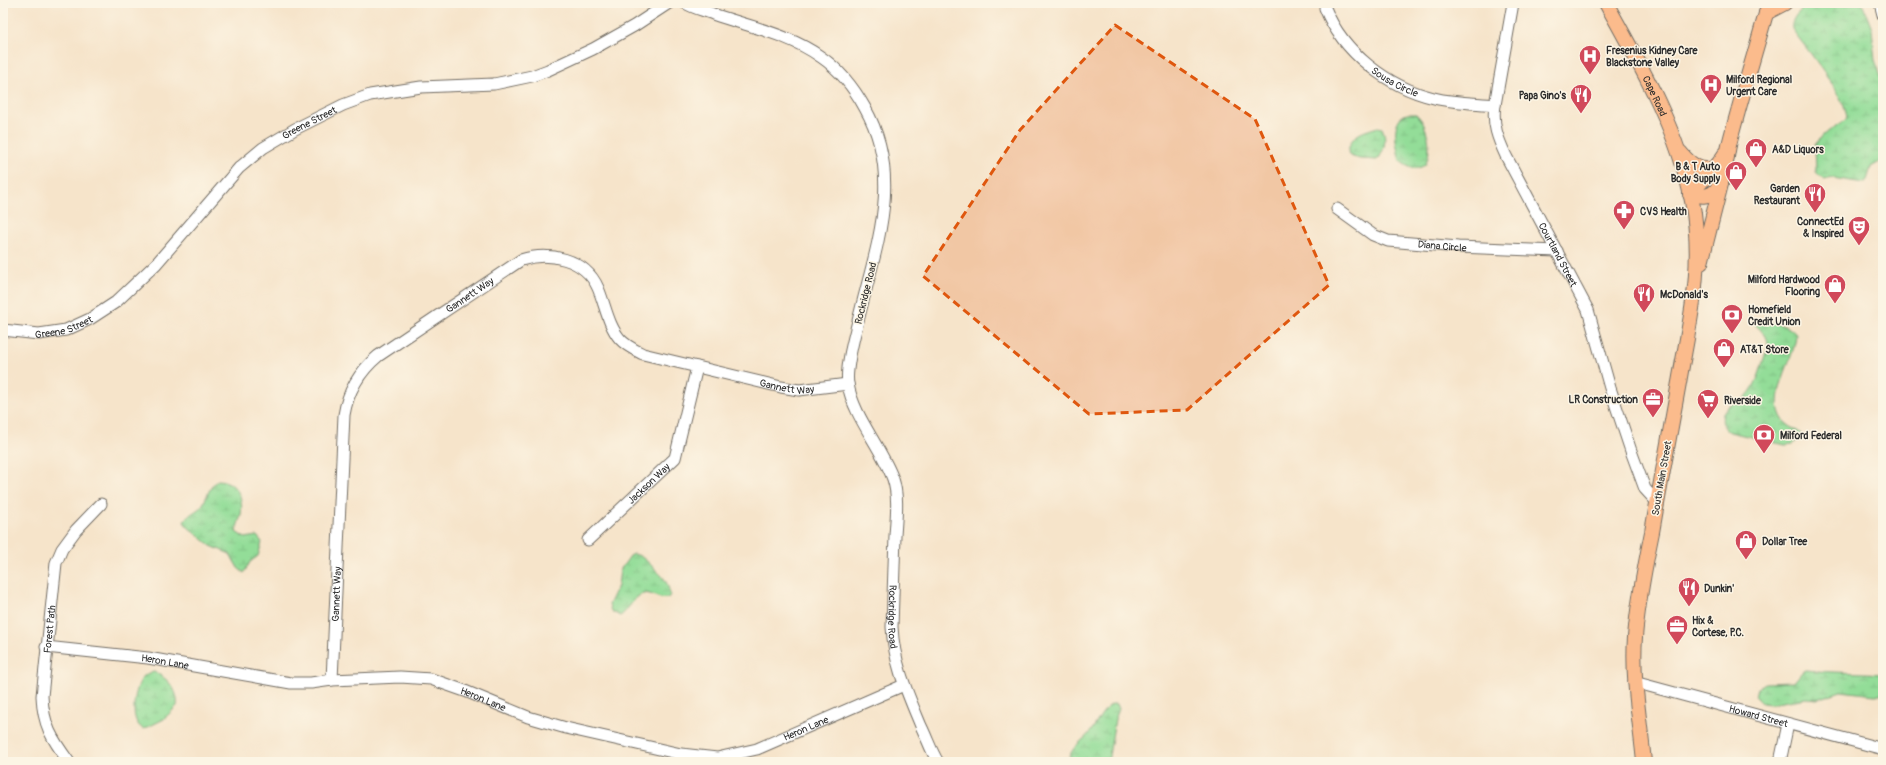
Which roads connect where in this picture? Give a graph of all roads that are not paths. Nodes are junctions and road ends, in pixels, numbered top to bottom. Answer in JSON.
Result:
{"nodes":[{"id":1,"x":669,"y":3,"type":"edge"},
{"id":2,"x":685,"y":3,"type":"edge"},
{"id":3,"x":1513,"y":3,"type":"edge"},
{"id":4,"x":1606,"y":3,"type":"edge"},
{"id":5,"x":1785,"y":3,"type":"edge"},
{"id":6,"x":1880,"y":3,"type":"edge"},
{"id":7,"x":1325,"y":8,"type":"dead end"},
{"id":8,"x":1768,"y":8,"type":"edge"},
{"id":9,"x":1883,"y":15,"type":"edge"},
{"id":10,"x":1495,"y":105,"type":"junction"},
{"id":11,"x":1729,"y":144,"type":"junction"},
{"id":12,"x":1677,"y":146,"type":"junction"},
{"id":13,"x":1716,"y":166,"type":"junction"},
{"id":14,"x":1722,"y":179,"type":"junction"},
{"id":15,"x":1690,"y":194,"type":"junction"},
{"id":16,"x":1337,"y":209,"type":"dead end"},
{"id":17,"x":1557,"y":252,"type":"junction"},
{"id":18,"x":1697,"y":274,"type":"junction"},
{"id":19,"x":3,"y":330,"type":"edge"},
{"id":20,"x":697,"y":367,"type":"junction"},
{"id":21,"x":848,"y":384,"type":"junction"},
{"id":22,"x":1657,"y":502,"type":"junction"},
{"id":23,"x":101,"y":504,"type":"dead end"},
{"id":24,"x":588,"y":540,"type":"dead end"},
{"id":25,"x":46,"y":647,"type":"junction"},
{"id":26,"x":332,"y":680,"type":"junction"},
{"id":27,"x":1634,"y":682,"type":"junction"},
{"id":28,"x":904,"y":685,"type":"junction"},
{"id":29,"x":1788,"y":724,"type":"junction"},
{"id":30,"x":1883,"y":749,"type":"edge"},
{"id":31,"x":69,"y":762,"type":"edge"},
{"id":32,"x":938,"y":762,"type":"edge"},
{"id":33,"x":1644,"y":762,"type":"edge"},
{"id":34,"x":1780,"y":762,"type":"edge"}],
"edges":[{"from":1,"to":19,"type":"street","name":"Greene Street"},
{"from":2,"to":21,"type":"street","name":"Rockridge Road"},
{"from":3,"to":10,"type":"street","name":"Courtland Street"},
{"from":4,"to":12,"type":"main road","name":"Cape Road"},
{"from":5,"to":8,"type":"main road"},
{"from":6,"to":9,"type":"street"},
{"from":7,"to":10,"type":"street","name":"Sousa Circle"},
{"from":8,"to":11,"type":"main road"},
{"from":10,"to":17,"type":"street","name":"Courtland Street"},
{"from":11,"to":13,"type":"main road"},
{"from":11,"to":14,"type":"main road"},
{"from":12,"to":13,"type":"main road"},
{"from":12,"to":15,"type":"main road","name":"Cape Road"},
{"from":13,"to":15,"type":"main road"},
{"from":14,"to":15,"type":"main road"},
{"from":14,"to":18,"type":"main road"},
{"from":15,"to":18,"type":"main road","name":"South Main Street"},
{"from":16,"to":17,"type":"street","name":"Diana Circle"},
{"from":17,"to":22,"type":"street","name":"Courtland Street"},
{"from":18,"to":22,"type":"main road","name":"South Main Street"},
{"from":20,"to":21,"type":"street","name":"Gannett Way"},
{"from":20,"to":24,"type":"street","name":"Jackson Way"},
{"from":20,"to":26,"type":"street","name":"Gannett Way"},
{"from":21,"to":28,"type":"street","name":"Rockridge Road"},
{"from":22,"to":27,"type":"main road","name":"South Main Street"},
{"from":23,"to":25,"type":"street","name":"Forest Path"},
{"from":25,"to":26,"type":"street","name":"Heron Lane"},
{"from":25,"to":31,"type":"street","name":"Forest Path"},
{"from":26,"to":28,"type":"street","name":"Heron Lane"},
{"from":27,"to":29,"type":"street","name":"Howard Street"},
{"from":27,"to":33,"type":"main road","name":"South Main Street"},
{"from":28,"to":32,"type":"street","name":"Rockridge Road"},
{"from":29,"to":30,"type":"street","name":"Howard Street"},
{"from":29,"to":34,"type":"street"}]}
